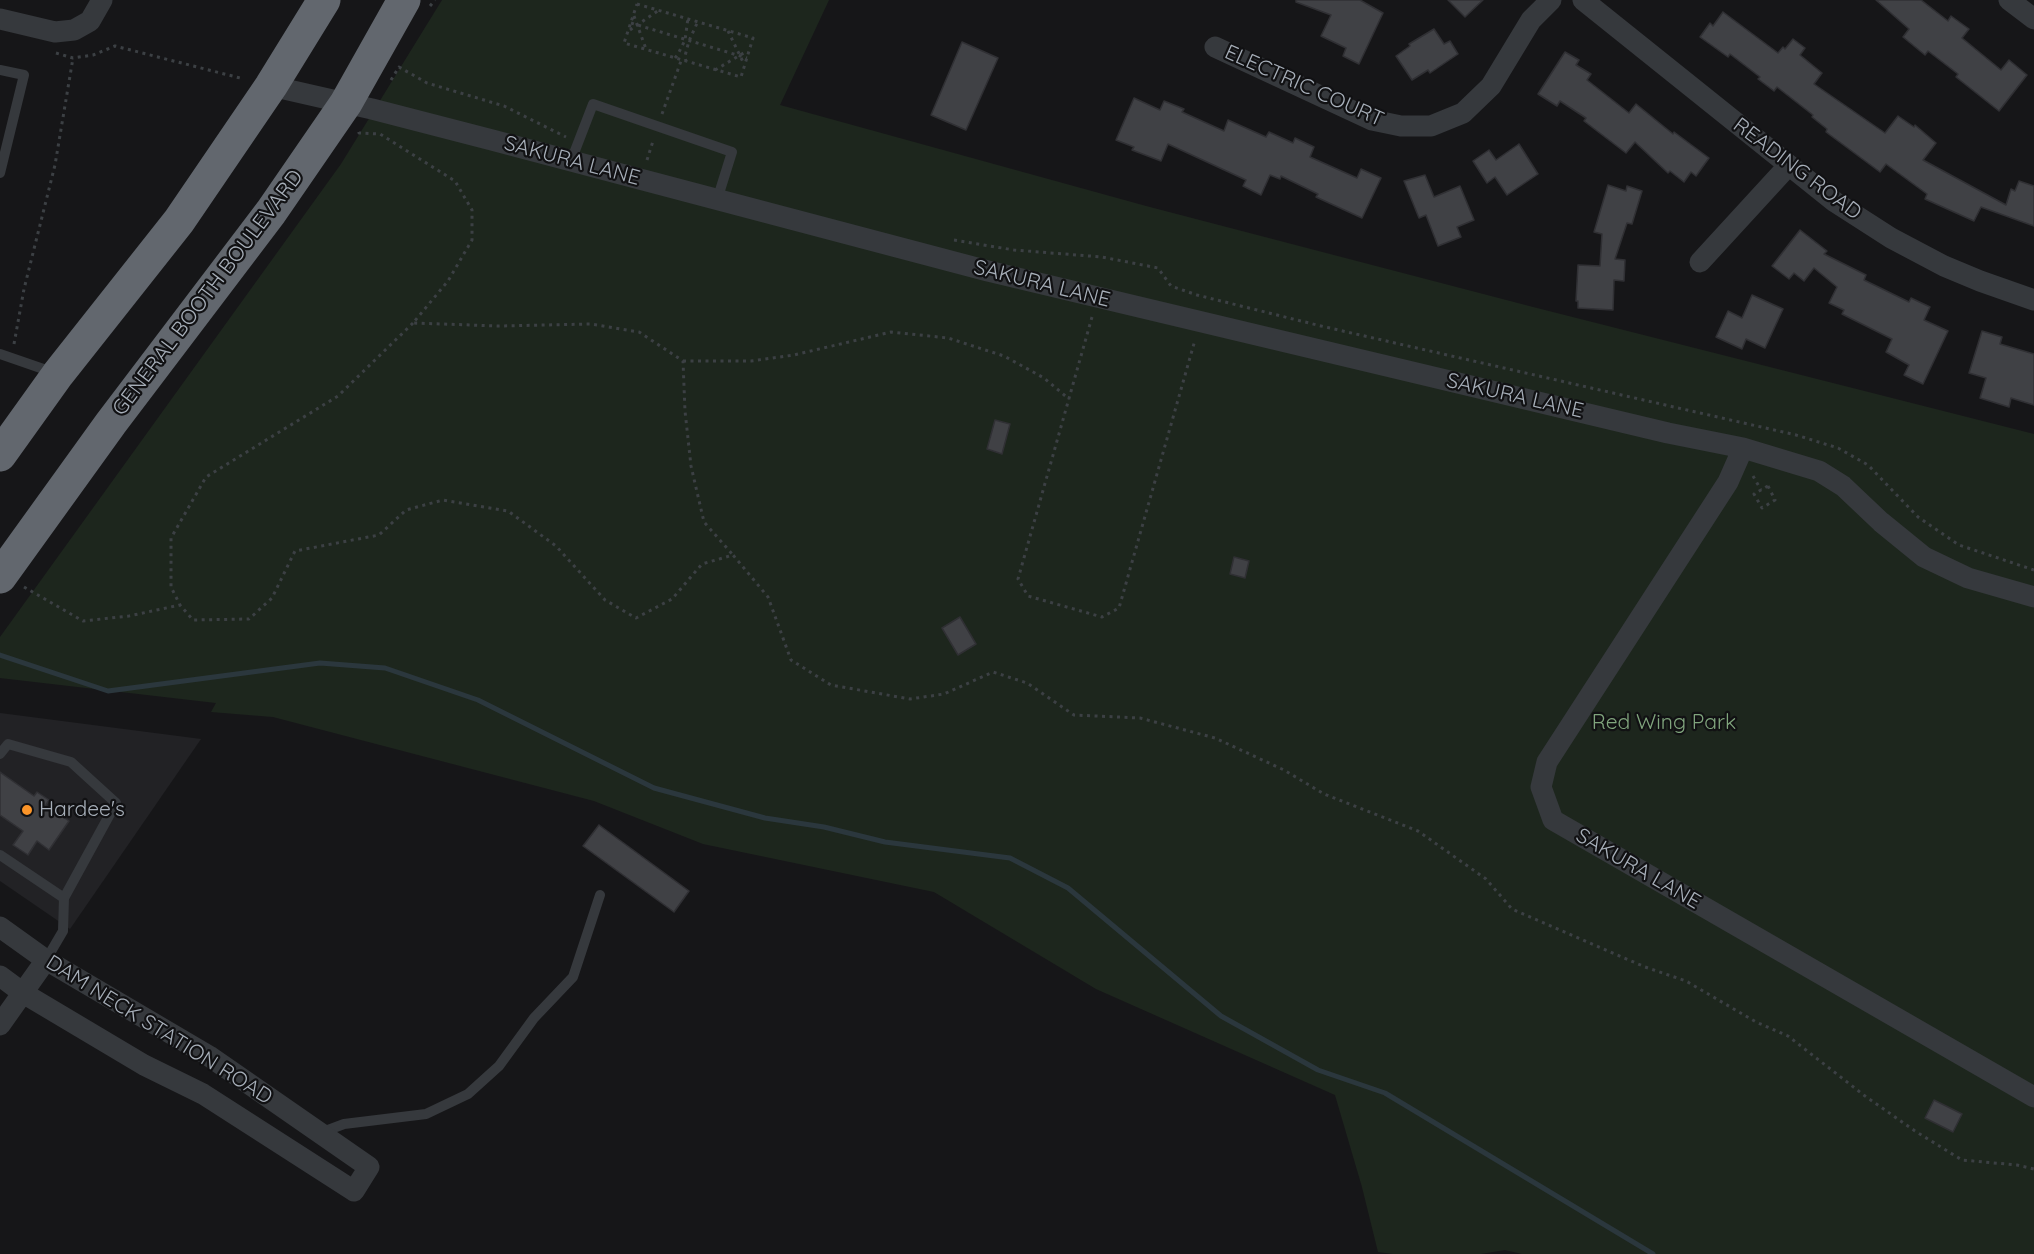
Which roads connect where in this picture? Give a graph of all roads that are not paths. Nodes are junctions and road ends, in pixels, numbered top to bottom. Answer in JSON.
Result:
{"nodes":[{"id":1,"x":102,"y":0,"type":"edge"},
{"id":2,"x":324,"y":0,"type":"edge"},
{"id":3,"x":404,"y":0,"type":"edge"},
{"id":4,"x":1551,"y":0,"type":"edge"},
{"id":5,"x":1583,"y":0,"type":"edge"},
{"id":6,"x":2009,"y":0,"type":"edge"},
{"id":7,"x":2034,"y":19,"type":"edge"},
{"id":8,"x":0,"y":21,"type":"edge"},
{"id":9,"x":1215,"y":47,"type":"dead end"},
{"id":10,"x":0,"y":70,"type":"edge"},
{"id":11,"x":261,"y":83,"type":"junction"},
{"id":12,"x":359,"y":106,"type":"junction"},
{"id":13,"x":574,"y":152,"type":"junction"},
{"id":14,"x":1790,"y":165,"type":"junction"},
{"id":15,"x":0,"y":173,"type":"edge"},
{"id":16,"x":717,"y":200,"type":"junction"},
{"id":17,"x":1701,"y":261,"type":"dead end"},
{"id":18,"x":2034,"y":300,"type":"edge"},
{"id":19,"x":3,"y":355,"type":"edge"},
{"id":20,"x":58,"y":374,"type":"junction"},
{"id":21,"x":1743,"y":448,"type":"junction"},
{"id":22,"x":0,"y":455,"type":"edge"},
{"id":23,"x":1,"y":576,"type":"edge"},
{"id":24,"x":2034,"y":597,"type":"edge"},
{"id":25,"x":0,"y":754,"type":"edge"},
{"id":26,"x":0,"y":855,"type":"edge"},
{"id":27,"x":600,"y":895,"type":"dead end"},
{"id":28,"x":64,"y":898,"type":"junction"},
{"id":29,"x":0,"y":927,"type":"edge"},
{"id":30,"x":46,"y":960,"type":"junction"},
{"id":31,"x":0,"y":976,"type":"edge"},
{"id":32,"x":23,"y":993,"type":"junction"},
{"id":33,"x":0,"y":1025,"type":"edge"},
{"id":34,"x":2034,"y":1098,"type":"edge"},
{"id":35,"x":320,"y":1133,"type":"junction"}],
"edges":[{"from":1,"to":8,"type":"street"},
{"from":2,"to":11,"type":"highway"},
{"from":3,"to":12,"type":"highway","name":"GENERAL BOOTH BOULEVARD"},
{"from":4,"to":9,"type":"street","name":"ELECTRIC COURT"},
{"from":5,"to":14,"type":"street","name":"READING ROAD"},
{"from":6,"to":7,"type":"street"},
{"from":10,"to":15,"type":"lane"},
{"from":11,"to":12,"type":"street","name":"SAKURA LANE"},
{"from":11,"to":20,"type":"highway"},
{"from":12,"to":13,"type":"street","name":"SAKURA LANE"},
{"from":12,"to":23,"type":"highway","name":"GENERAL BOOTH BOULEVARD"},
{"from":13,"to":16,"type":"street","name":"SAKURA LANE"},
{"from":13,"to":16,"type":"lane"},
{"from":14,"to":17,"type":"street"},
{"from":14,"to":18,"type":"street","name":"READING ROAD"},
{"from":16,"to":21,"type":"street","name":"SAKURA LANE"},
{"from":19,"to":20,"type":"lane"},
{"from":20,"to":22,"type":"highway"},
{"from":21,"to":24,"type":"street","name":"SAKURA LANE"},
{"from":21,"to":34,"type":"street","name":"SAKURA LANE"},
{"from":25,"to":28,"type":"lane"},
{"from":26,"to":28,"type":"lane"},
{"from":27,"to":35,"type":"lane"},
{"from":28,"to":30,"type":"lane"},
{"from":29,"to":30,"type":"street","name":"DAM NECK STATION ROAD"},
{"from":30,"to":32,"type":"street"},
{"from":30,"to":35,"type":"street","name":"DAM NECK STATION ROAD"},
{"from":31,"to":32,"type":"street","name":"DAM NECK STATION ROAD"},
{"from":32,"to":33,"type":"street"},
{"from":32,"to":35,"type":"street","name":"DAM NECK STATION ROAD"}]}
